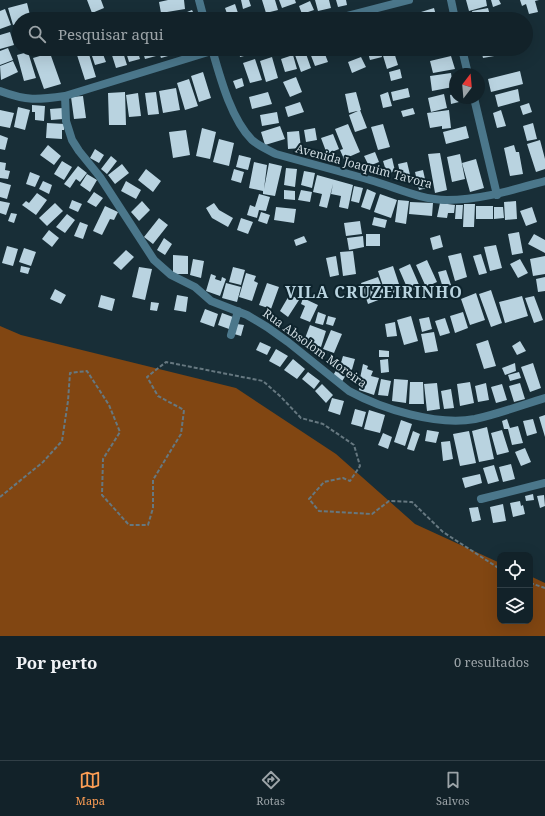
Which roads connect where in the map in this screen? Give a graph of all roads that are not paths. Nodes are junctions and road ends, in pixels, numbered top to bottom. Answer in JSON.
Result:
{"nodes":[{"id":1,"x":200,"y":0,"type":"edge"},
{"id":2,"x":409,"y":0,"type":"edge"},
{"id":3,"x":451,"y":0,"type":"edge"},
{"id":4,"x":203,"y":12,"type":"edge"},
{"id":5,"x":362,"y":12,"type":"edge"},
{"id":6,"x":454,"y":12,"type":"edge"},
{"id":7,"x":195,"y":56,"type":"edge"},
{"id":8,"x":216,"y":56,"type":"edge"},
{"id":9,"x":464,"y":56,"type":"edge"},
{"id":10,"x":467,"y":68,"type":"edge"},
{"id":11,"x":0,"y":91,"type":"edge"},
{"id":12,"x":65,"y":96,"type":"junction"},
{"id":13,"x":475,"y":104,"type":"edge"},
{"id":14,"x":545,"y":181,"type":"edge"},
{"id":15,"x":497,"y":195,"type":"junction"},
{"id":16,"x":238,"y":312,"type":"junction"},
{"id":17,"x":231,"y":335,"type":"dead end"},
{"id":18,"x":545,"y":398,"type":"edge"},
{"id":19,"x":545,"y":483,"type":"edge"},
{"id":20,"x":481,"y":499,"type":"dead end"}],
"edges":[{"from":1,"to":4,"type":"street"},
{"from":2,"to":5,"type":"street"},
{"from":3,"to":6,"type":"street"},
{"from":7,"to":12,"type":"street"},
{"from":8,"to":15,"type":"street","name":"Avenida Joaquim Tavora"},
{"from":9,"to":10,"type":"street"},
{"from":11,"to":12,"type":"street"},
{"from":12,"to":16,"type":"street","name":"Rua Absolom Moreira"},
{"from":13,"to":15,"type":"street"},
{"from":14,"to":15,"type":"street","name":"Avenida Joaquim Tavora"},
{"from":16,"to":17,"type":"street"},
{"from":16,"to":18,"type":"street","name":"Rua Absolom Moreira"},
{"from":19,"to":20,"type":"street"}]}
